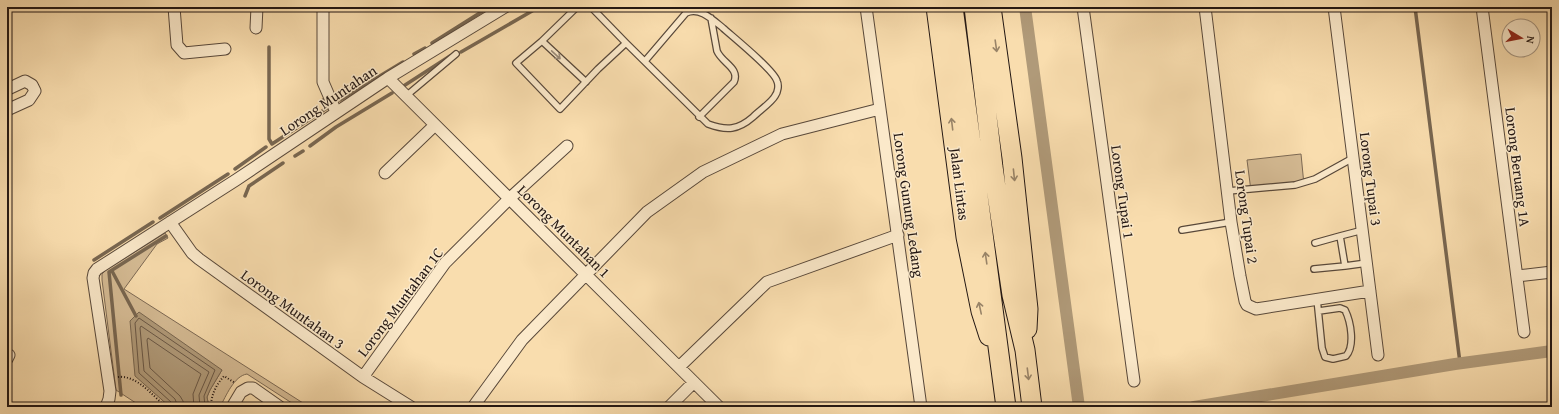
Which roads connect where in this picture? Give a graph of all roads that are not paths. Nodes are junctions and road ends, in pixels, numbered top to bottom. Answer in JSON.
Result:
{"nodes":[{"id":1,"x":174,"y":7,"type":"edge"},
{"id":2,"x":257,"y":7,"type":"edge"},
{"id":3,"x":324,"y":7,"type":"edge"},
{"id":4,"x":505,"y":7,"type":"edge"},
{"id":5,"x":577,"y":7,"type":"edge"},
{"id":6,"x":591,"y":7,"type":"edge"},
{"id":7,"x":602,"y":7,"type":"edge"},
{"id":8,"x":866,"y":7,"type":"edge"},
{"id":9,"x":936,"y":7,"type":"edge"},
{"id":10,"x":953,"y":7,"type":"edge"},
{"id":11,"x":974,"y":7,"type":"edge"},
{"id":12,"x":991,"y":7,"type":"edge"},
{"id":13,"x":1083,"y":7,"type":"edge"},
{"id":14,"x":1205,"y":7,"type":"edge"},
{"id":15,"x":1334,"y":7,"type":"edge"},
{"id":16,"x":1482,"y":7,"type":"edge"},
{"id":17,"x":597,"y":12,"type":"junction"},
{"id":18,"x":711,"y":18,"type":"junction"},
{"id":19,"x":256,"y":28,"type":"dead end"},
{"id":20,"x":542,"y":41,"type":"junction"},
{"id":21,"x":626,"y":43,"type":"junction"},
{"id":22,"x":225,"y":49,"type":"dead end"},
{"id":23,"x":456,"y":54,"type":"dead end"},
{"id":24,"x":645,"y":61,"type":"junction"},
{"id":25,"x":388,"y":78,"type":"junction"},
{"id":26,"x":586,"y":82,"type":"junction"},
{"id":27,"x":7,"y":90,"type":"edge"},
{"id":28,"x":406,"y":96,"type":"junction"},
{"id":29,"x":880,"y":109,"type":"junction"},
{"id":30,"x":7,"y":110,"type":"edge"},
{"id":31,"x":336,"y":112,"type":"junction"},
{"id":32,"x":699,"y":117,"type":"junction"},
{"id":33,"x":435,"y":125,"type":"junction"},
{"id":34,"x":567,"y":146,"type":"dead end"},
{"id":35,"x":1353,"y":158,"type":"junction"},
{"id":36,"x":386,"y":173,"type":"dead end"},
{"id":37,"x":1228,"y":191,"type":"junction"},
{"id":38,"x":510,"y":198,"type":"junction"},
{"id":39,"x":170,"y":222,"type":"junction"},
{"id":40,"x":1231,"y":222,"type":"junction"},
{"id":41,"x":1182,"y":230,"type":"dead end"},
{"id":42,"x":1363,"y":230,"type":"junction"},
{"id":43,"x":898,"y":235,"type":"junction"},
{"id":44,"x":1340,"y":236,"type":"junction"},
{"id":45,"x":1315,"y":243,"type":"dead end"},
{"id":46,"x":1367,"y":263,"type":"junction"},
{"id":47,"x":1345,"y":266,"type":"junction"},
{"id":48,"x":1314,"y":269,"type":"dead end"},
{"id":49,"x":1552,"y":272,"type":"edge"},
{"id":50,"x":586,"y":274,"type":"junction"},
{"id":51,"x":1517,"y":276,"type":"junction"},
{"id":52,"x":1370,"y":291,"type":"junction"},
{"id":53,"x":1318,"y":299,"type":"junction"},
{"id":54,"x":1319,"y":311,"type":"junction"},
{"id":55,"x":1524,"y":332,"type":"dead end"},
{"id":56,"x":1025,"y":350,"type":"junction"},
{"id":57,"x":1378,"y":355,"type":"dead end"},
{"id":58,"x":999,"y":358,"type":"junction"},
{"id":59,"x":679,"y":367,"type":"junction"},
{"id":60,"x":363,"y":377,"type":"junction"},
{"id":61,"x":694,"y":382,"type":"junction"},
{"id":62,"x":1134,"y":382,"type":"dead end"},
{"id":63,"x":106,"y":407,"type":"edge"},
{"id":64,"x":232,"y":407,"type":"edge"},
{"id":65,"x":280,"y":407,"type":"edge"},
{"id":66,"x":411,"y":407,"type":"edge"},
{"id":67,"x":473,"y":407,"type":"edge"},
{"id":68,"x":669,"y":407,"type":"edge"},
{"id":69,"x":719,"y":407,"type":"edge"},
{"id":70,"x":921,"y":407,"type":"edge"},
{"id":71,"x":1006,"y":407,"type":"edge"},
{"id":72,"x":1032,"y":407,"type":"edge"}],
"edges":[{"from":1,"to":22,"type":"street"},
{"from":2,"to":19,"type":"street"},
{"from":3,"to":31,"type":"street"},
{"from":4,"to":25,"type":"street","name":"Lorong Muntahan"},
{"from":5,"to":20,"type":"lane"},
{"from":6,"to":17,"type":"lane"},
{"from":7,"to":17,"type":"lane"},
{"from":8,"to":29,"type":"street","name":"Lorong Gunung Ledang"},
{"from":58,"to":9,"type":"highway","name":"Jalan Lintas","one_way":true},
{"from":58,"to":10,"type":"highway","name":"Jalan Lintas","one_way":true},
{"from":11,"to":56,"type":"highway"},
{"from":12,"to":56,"type":"highway","one_way":true},
{"from":13,"to":62,"type":"street","name":"Lorong Tupai 1"},
{"from":14,"to":37,"type":"street","name":"Lorong Tupai 2"},
{"from":15,"to":35,"type":"street","name":"Lorong Tupai 3"},
{"from":16,"to":51,"type":"street","name":"Lorong Beruang 1A"},
{"from":17,"to":21,"type":"lane"},
{"from":18,"to":24,"type":"lane"},
{"from":18,"to":32,"type":"lane"},
{"from":18,"to":32,"type":"lane"},
{"from":20,"to":26,"type":"lane","one_way":true},
{"from":20,"to":26,"type":"lane"},
{"from":21,"to":24,"type":"lane"},
{"from":21,"to":26,"type":"lane"},
{"from":23,"to":28,"type":"lane"},
{"from":24,"to":32,"type":"lane"},
{"from":25,"to":28,"type":"street","name":"Lorong Muntahan 1"},
{"from":25,"to":31,"type":"street","name":"Lorong Muntahan"},
{"from":27,"to":30,"type":"street"},
{"from":28,"to":33,"type":"street","name":"Lorong Muntahan 1"},
{"from":29,"to":43,"type":"street","name":"Lorong Gunung Ledang"},
{"from":29,"to":50,"type":"street"},
{"from":31,"to":39,"type":"street","name":"Lorong Muntahan"},
{"from":33,"to":36,"type":"street"},
{"from":33,"to":38,"type":"street","name":"Lorong Muntahan 1"},
{"from":34,"to":38,"type":"street","name":"Lorong Muntahan 1C"},
{"from":35,"to":37,"type":"lane"},
{"from":35,"to":42,"type":"street","name":"Lorong Tupai 3"},
{"from":37,"to":40,"type":"street","name":"Lorong Tupai 2"},
{"from":38,"to":50,"type":"street","name":"Lorong Muntahan 1"},
{"from":38,"to":60,"type":"street","name":"Lorong Muntahan 1C"},
{"from":39,"to":60,"type":"street","name":"Lorong Muntahan 3"},
{"from":39,"to":63,"type":"street","name":"Lorong Muntahan"},
{"from":40,"to":41,"type":"lane"},
{"from":40,"to":53,"type":"street","name":"Lorong Tupai 2"},
{"from":42,"to":44,"type":"lane"},
{"from":42,"to":46,"type":"street","name":"Lorong Tupai 3"},
{"from":43,"to":59,"type":"street"},
{"from":43,"to":70,"type":"street","name":"Lorong Gunung Ledang"},
{"from":44,"to":45,"type":"lane"},
{"from":44,"to":47,"type":"lane"},
{"from":46,"to":47,"type":"lane"},
{"from":46,"to":52,"type":"street","name":"Lorong Tupai 3"},
{"from":47,"to":48,"type":"lane"},
{"from":49,"to":51,"type":"street"},
{"from":50,"to":59,"type":"street","name":"Lorong Muntahan 1"},
{"from":50,"to":67,"type":"street"},
{"from":51,"to":55,"type":"street","name":"Lorong Beruang 1A"},
{"from":52,"to":53,"type":"street","name":"Lorong Tupai 2"},
{"from":52,"to":57,"type":"street","name":"Lorong Tupai 3"},
{"from":53,"to":54,"type":"lane"},
{"from":54,"to":54,"type":"lane"},
{"from":56,"to":72,"type":"highway","one_way":true},
{"from":58,"to":71,"type":"highway","name":"Jalan Lintas"},
{"from":59,"to":61,"type":"street","name":"Lorong Muntahan 1"},
{"from":60,"to":66,"type":"street","name":"Lorong Muntahan 3"},
{"from":61,"to":68,"type":"street"},
{"from":61,"to":69,"type":"street","name":"Lorong Muntahan 1"},
{"from":64,"to":65,"type":"street"}]}
